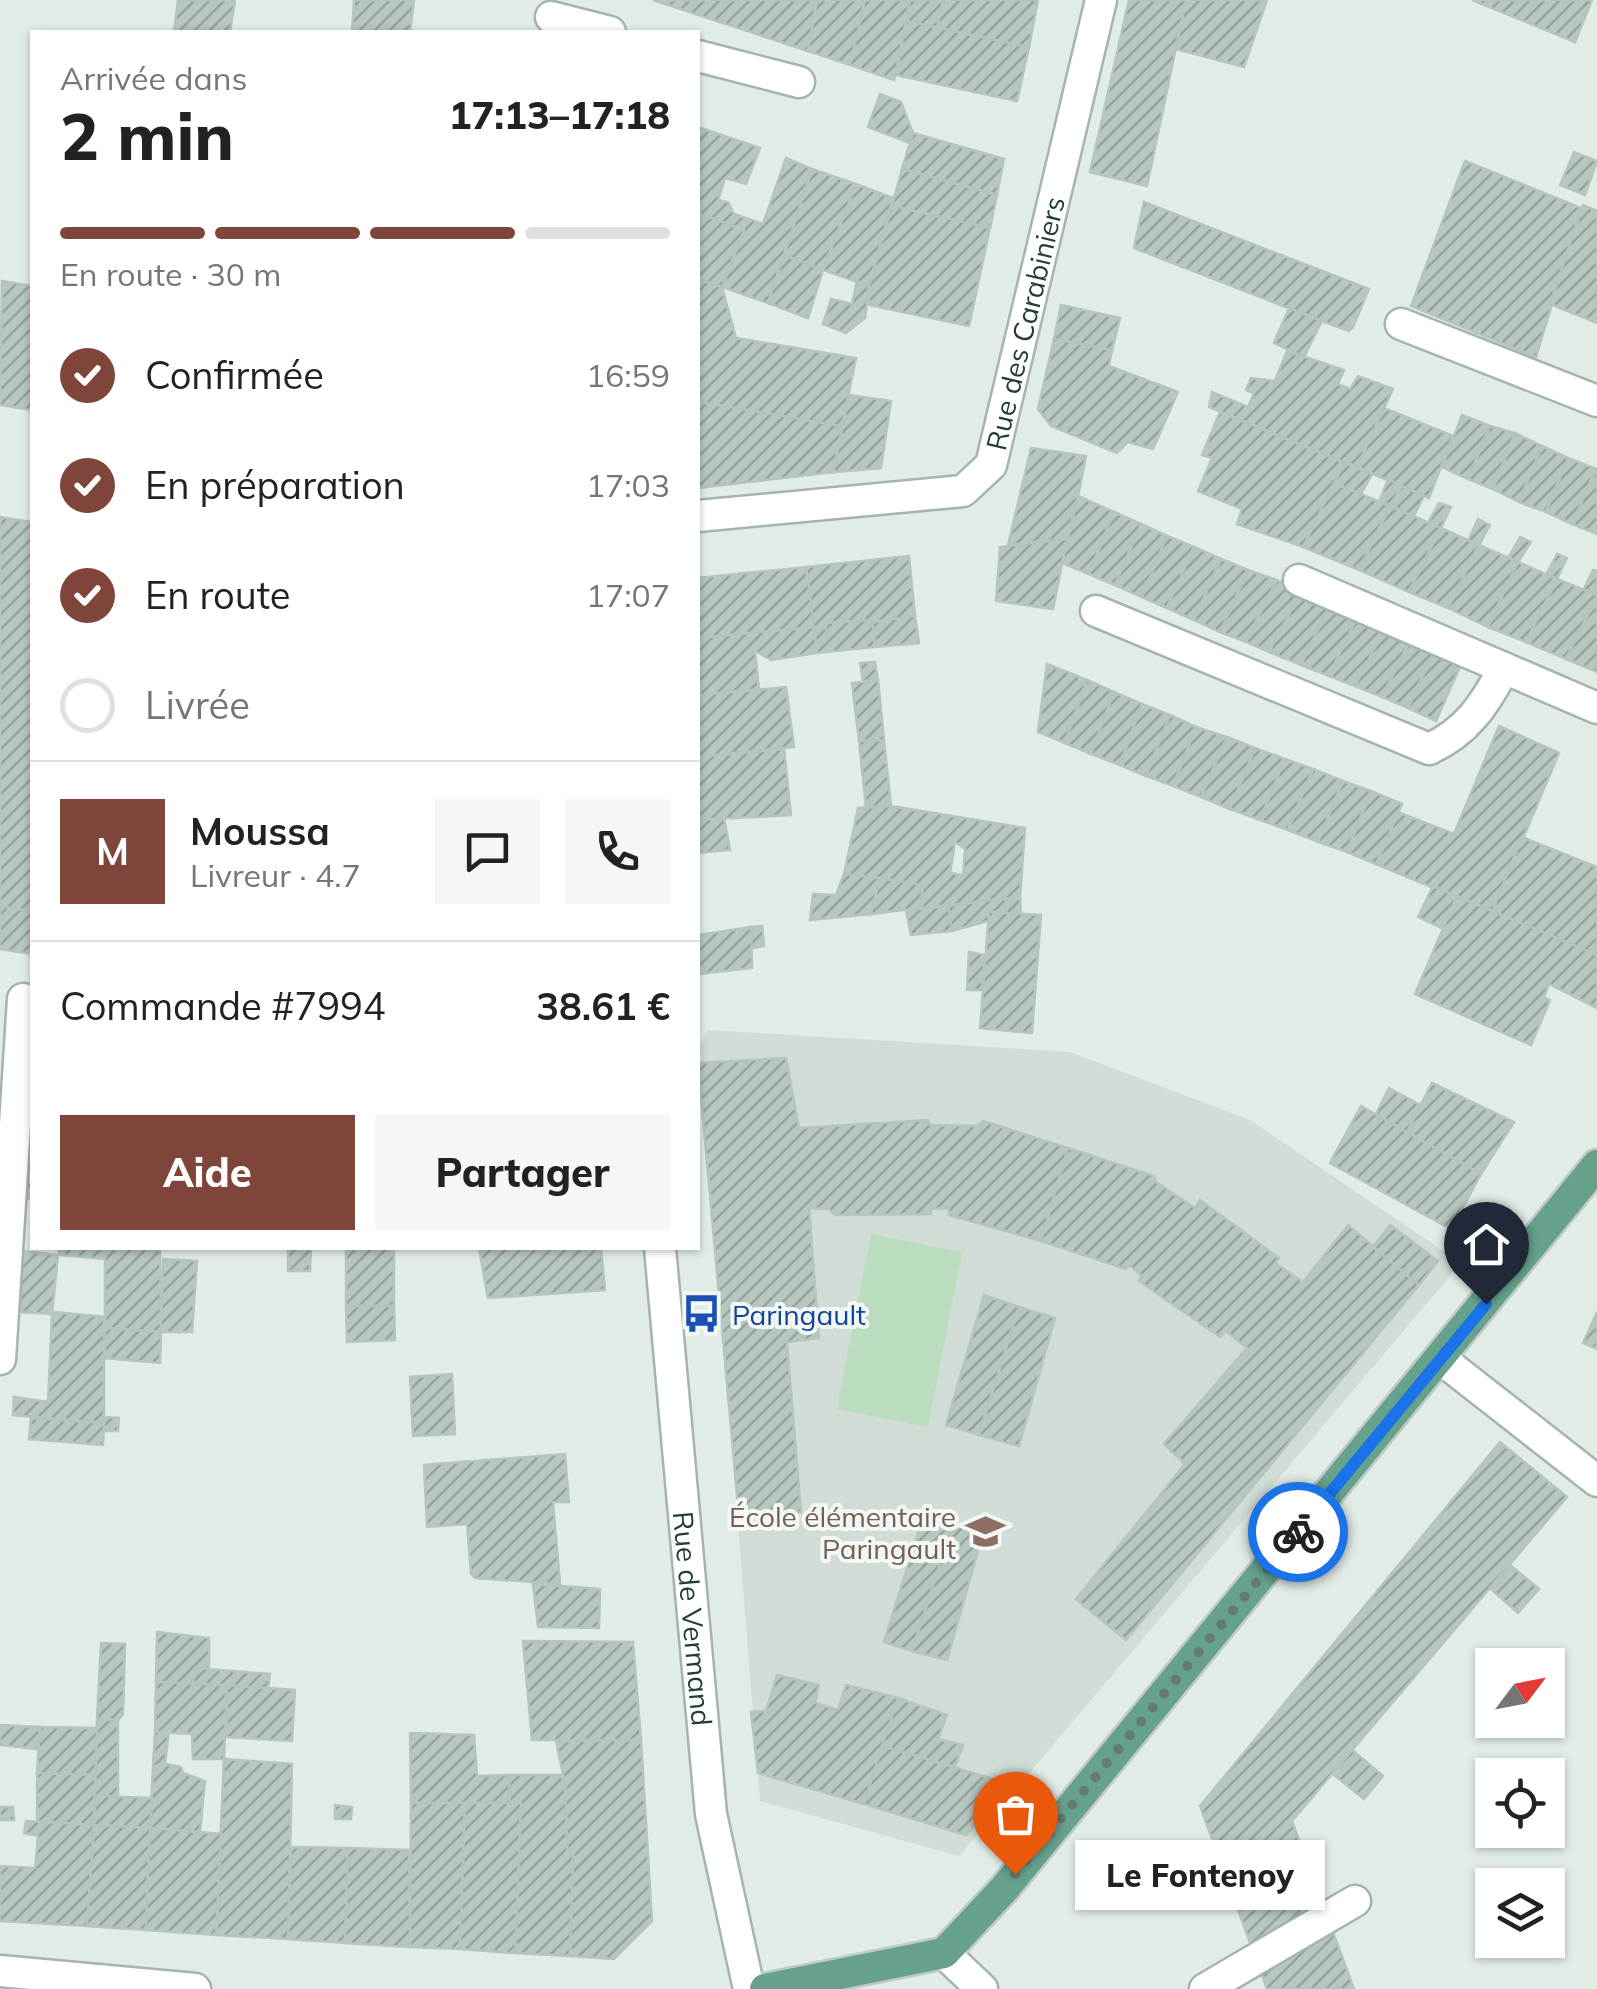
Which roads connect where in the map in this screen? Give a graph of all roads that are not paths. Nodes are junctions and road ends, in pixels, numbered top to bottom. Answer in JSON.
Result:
{"nodes":[{"id":1,"x":1101,"y":0,"type":"edge"},
{"id":2,"x":551,"y":16,"type":"edge"},
{"id":3,"x":603,"y":30,"type":"edge"},
{"id":4,"x":700,"y":57,"type":"edge"},
{"id":5,"x":799,"y":82,"type":"dead end"},
{"id":6,"x":1401,"y":324,"type":"dead end"},
{"id":7,"x":1597,"y":400,"type":"edge"},
{"id":8,"x":700,"y":516,"type":"edge"},
{"id":9,"x":1299,"y":580,"type":"dead end"},
{"id":10,"x":1096,"y":611,"type":"dead end"},
{"id":11,"x":1504,"y":668,"type":"junction"},
{"id":12,"x":1597,"y":708,"type":"edge"},
{"id":13,"x":18,"y":999,"type":"edge"},
{"id":14,"x":1597,"y":1165,"type":"edge"},
{"id":15,"x":660,"y":1250,"type":"edge"},
{"id":16,"x":0,"y":1358,"type":"edge"},
{"id":17,"x":1441,"y":1358,"type":"junction"},
{"id":18,"x":1597,"y":1481,"type":"edge"},
{"id":19,"x":1355,"y":1902,"type":"dead end"},
{"id":20,"x":944,"y":1953,"type":"junction"},
{"id":21,"x":0,"y":1971,"type":"edge"},
{"id":22,"x":195,"y":1989,"type":"edge"},
{"id":23,"x":749,"y":1989,"type":"edge"},
{"id":24,"x":765,"y":1989,"type":"edge"},
{"id":25,"x":982,"y":1989,"type":"edge"},
{"id":26,"x":1205,"y":1989,"type":"edge"}],
"edges":[{"from":1,"to":8,"type":"street","name":"Rue des Carabiniers"},
{"from":2,"to":3,"type":"street"},
{"from":4,"to":5,"type":"street"},
{"from":6,"to":7,"type":"street"},
{"from":9,"to":11,"type":"street"},
{"from":10,"to":11,"type":"street"},
{"from":11,"to":12,"type":"street"},
{"from":13,"to":16,"type":"street"},
{"from":14,"to":17,"type":"main road"},
{"from":15,"to":23,"type":"street","name":"Rue de Vermand"},
{"from":17,"to":18,"type":"street"},
{"from":17,"to":20,"type":"main road"},
{"from":19,"to":26,"type":"street"},
{"from":20,"to":24,"type":"main road"},
{"from":20,"to":25,"type":"street"},
{"from":21,"to":22,"type":"street"}]}
